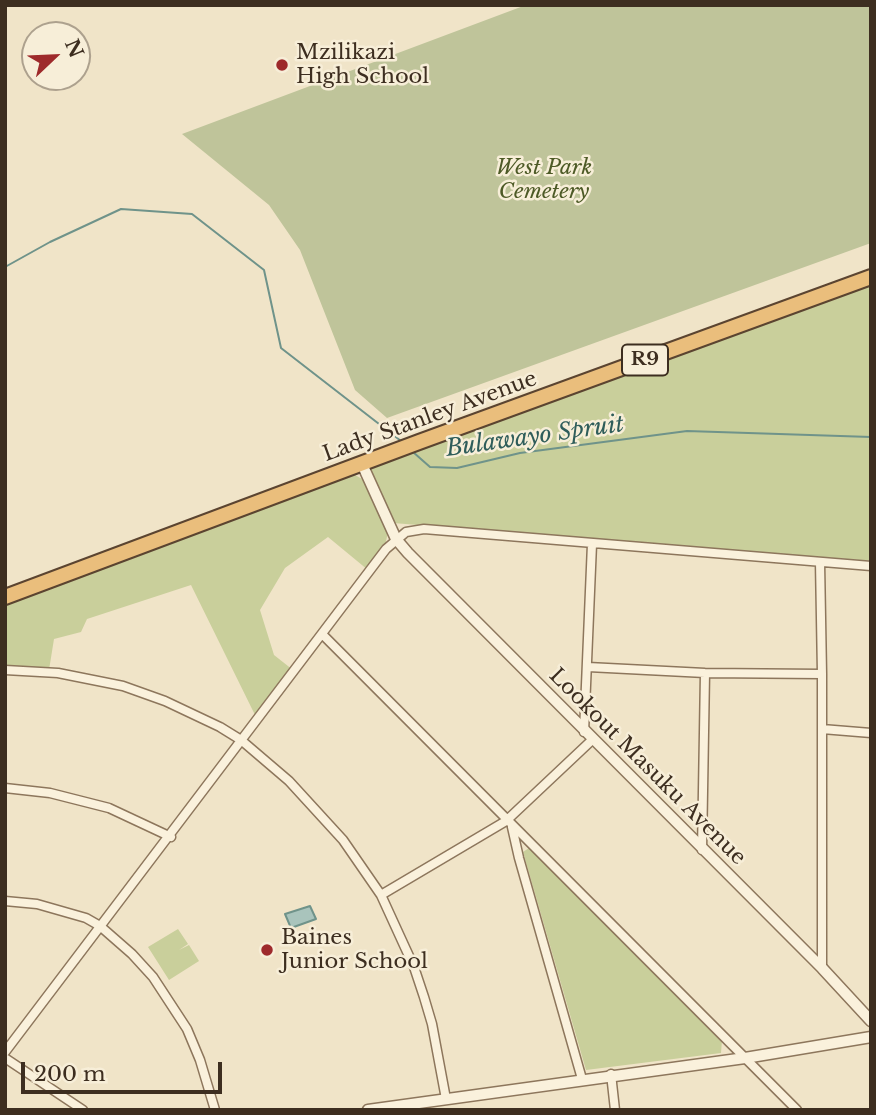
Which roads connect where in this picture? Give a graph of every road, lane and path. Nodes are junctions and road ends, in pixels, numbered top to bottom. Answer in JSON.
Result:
{"nodes":[{"id":1,"x":871,"y":277,"type":"edge"},
{"id":2,"x":362,"y":464,"type":"junction"},
{"id":3,"x":396,"y":539,"type":"junction"},
{"id":4,"x":592,"y":544,"type":"junction"},
{"id":5,"x":820,"y":562,"type":"junction"},
{"id":6,"x":871,"y":566,"type":"edge"},
{"id":7,"x":5,"y":597,"type":"edge"},
{"id":8,"x":323,"y":635,"type":"junction"},
{"id":9,"x":588,"y":667,"type":"junction"},
{"id":10,"x":5,"y":670,"type":"edge"},
{"id":11,"x":705,"y":673,"type":"junction"},
{"id":12,"x":822,"y":674,"type":"junction"},
{"id":13,"x":822,"y":729,"type":"junction"},
{"id":14,"x":584,"y":732,"type":"junction"},
{"id":15,"x":871,"y":733,"type":"edge"},
{"id":16,"x":241,"y":740,"type":"junction"},
{"id":17,"x":592,"y":740,"type":"junction"},
{"id":18,"x":5,"y":788,"type":"edge"},
{"id":19,"x":509,"y":824,"type":"junction"},
{"id":20,"x":171,"y":837,"type":"junction"},
{"id":21,"x":702,"y":850,"type":"junction"},
{"id":22,"x":381,"y":895,"type":"junction"},
{"id":23,"x":5,"y":901,"type":"edge"},
{"id":24,"x":100,"y":926,"type":"junction"},
{"id":25,"x":822,"y":968,"type":"junction"},
{"id":26,"x":871,"y":1021,"type":"edge"},
{"id":27,"x":871,"y":1037,"type":"edge"},
{"id":28,"x":5,"y":1055,"type":"edge"},
{"id":29,"x":745,"y":1058,"type":"junction"},
{"id":30,"x":611,"y":1074,"type":"junction"},
{"id":31,"x":582,"y":1079,"type":"junction"},
{"id":32,"x":446,"y":1099,"type":"junction"},
{"id":33,"x":83,"y":1110,"type":"edge"},
{"id":34,"x":215,"y":1110,"type":"edge"},
{"id":35,"x":369,"y":1110,"type":"edge"},
{"id":36,"x":615,"y":1110,"type":"edge"},
{"id":37,"x":797,"y":1110,"type":"edge"}],
"edges":[{"from":1,"to":2,"type":"highway","name":"Lady Stanley Avenue","number":"R9"},
{"from":2,"to":3,"type":"street","name":"Lookout Masuku Avenue"},
{"from":2,"to":7,"type":"highway","name":"Lady Stanley Avenue","number":"R9"},
{"from":3,"to":4,"type":"street"},
{"from":3,"to":8,"type":"street"},
{"from":3,"to":14,"type":"street","name":"Lookout Masuku Avenue"},
{"from":4,"to":5,"type":"street"},
{"from":4,"to":9,"type":"street"},
{"from":5,"to":6,"type":"street"},
{"from":5,"to":12,"type":"street"},
{"from":8,"to":16,"type":"street"},
{"from":8,"to":19,"type":"street"},
{"from":9,"to":11,"type":"street"},
{"from":9,"to":14,"type":"street"},
{"from":10,"to":16,"type":"street"},
{"from":11,"to":12,"type":"street"},
{"from":11,"to":21,"type":"street"},
{"from":12,"to":13,"type":"street"},
{"from":13,"to":15,"type":"street"},
{"from":13,"to":25,"type":"street"},
{"from":14,"to":17,"type":"street","name":"Lookout Masuku Avenue"},
{"from":16,"to":20,"type":"street"},
{"from":16,"to":22,"type":"street"},
{"from":17,"to":19,"type":"street"},
{"from":17,"to":21,"type":"street","name":"Lookout Masuku Avenue"},
{"from":18,"to":20,"type":"street"},
{"from":19,"to":22,"type":"street"},
{"from":19,"to":29,"type":"street"},
{"from":19,"to":31,"type":"street"},
{"from":20,"to":24,"type":"street"},
{"from":21,"to":25,"type":"street","name":"Lookout Masuku Avenue"},
{"from":22,"to":32,"type":"street"},
{"from":23,"to":24,"type":"street"},
{"from":24,"to":28,"type":"street"},
{"from":24,"to":34,"type":"street"},
{"from":25,"to":26,"type":"street","name":"Lookout Masuku Avenue"},
{"from":27,"to":29,"type":"street"},
{"from":28,"to":33,"type":"street"},
{"from":29,"to":30,"type":"street"},
{"from":29,"to":37,"type":"street"},
{"from":30,"to":31,"type":"street"},
{"from":30,"to":36,"type":"street"},
{"from":31,"to":32,"type":"street"},
{"from":32,"to":35,"type":"street"}]}
